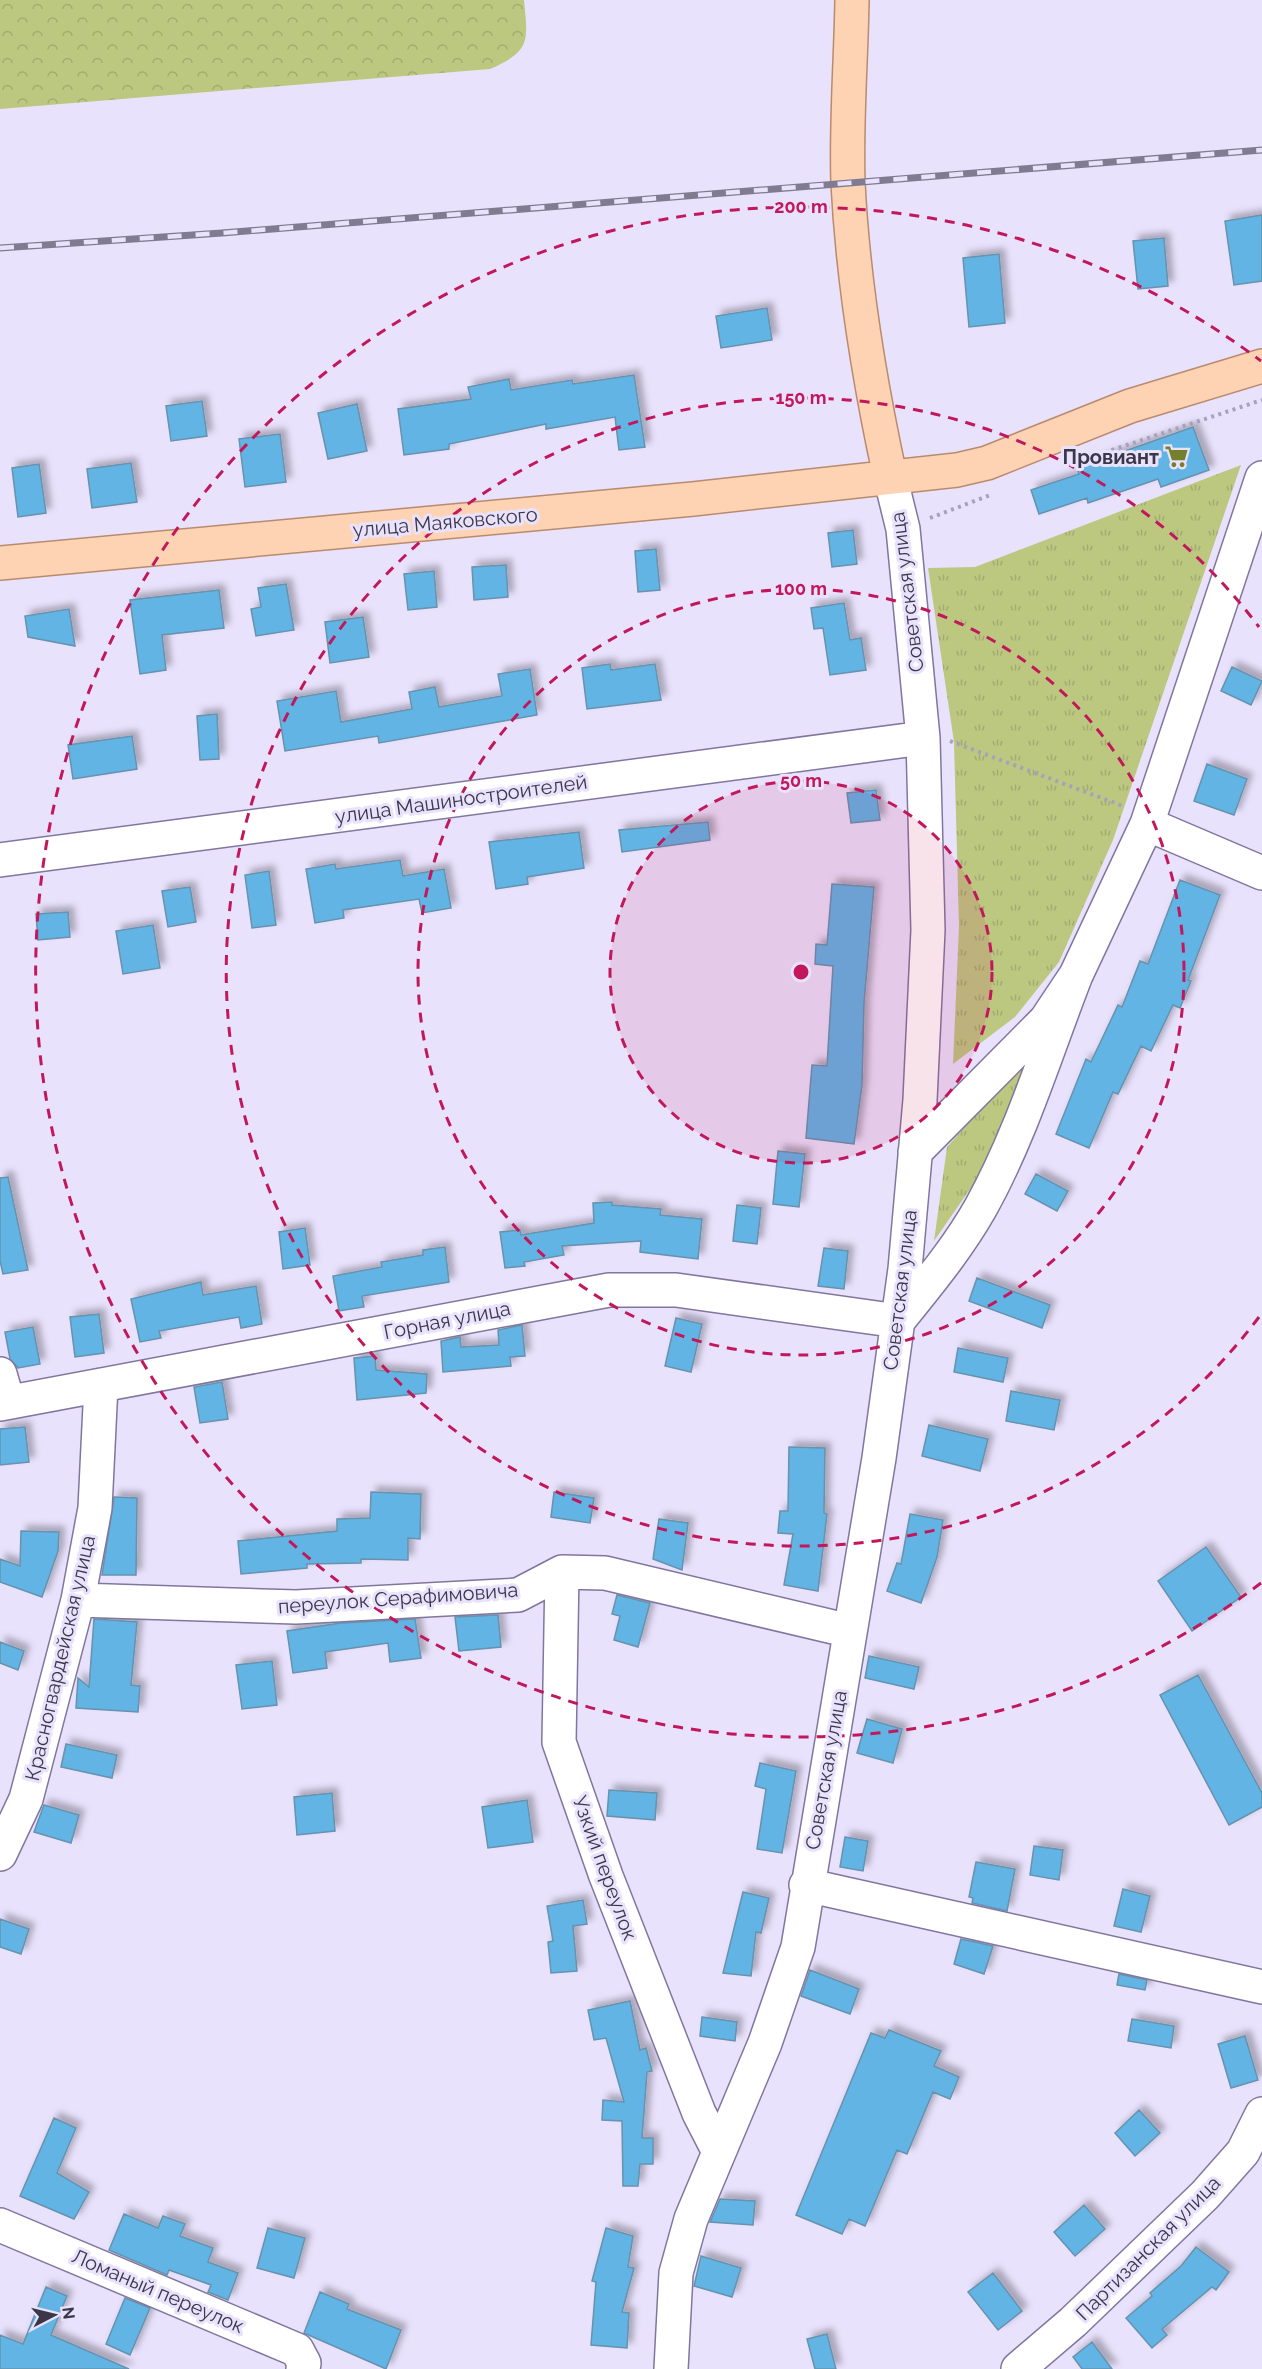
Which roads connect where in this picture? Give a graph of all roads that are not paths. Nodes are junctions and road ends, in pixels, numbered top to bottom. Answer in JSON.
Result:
{"nodes":[{"id":1,"x":852,"y":0,"type":"edge"},
{"id":2,"x":1262,"y":366,"type":"edge"},
{"id":3,"x":890,"y":476,"type":"junction"},
{"id":4,"x":1262,"y":478,"type":"edge"},
{"id":5,"x":0,"y":563,"type":"edge"},
{"id":6,"x":922,"y":738,"type":"junction"},
{"id":7,"x":1147,"y":824,"type":"junction"},
{"id":8,"x":0,"y":860,"type":"edge"},
{"id":9,"x":1262,"y":873,"type":"edge"},
{"id":10,"x":1076,"y":975,"type":"junction"},
{"id":11,"x":915,"y":1152,"type":"junction"},
{"id":12,"x":898,"y":1321,"type":"junction"},
{"id":13,"x":101,"y":1385,"type":"junction"},
{"id":14,"x":2,"y":1393,"type":"edge"},
{"id":15,"x":562,"y":1572,"type":"junction"},
{"id":16,"x":78,"y":1600,"type":"junction"},
{"id":17,"x":850,"y":1631,"type":"junction"},
{"id":18,"x":0,"y":1854,"type":"edge"},
{"id":19,"x":806,"y":1886,"type":"junction"},
{"id":20,"x":1262,"y":1987,"type":"edge"},
{"id":21,"x":1262,"y":2114,"type":"edge"},
{"id":22,"x":718,"y":2150,"type":"junction"},
{"id":23,"x":0,"y":2225,"type":"edge"},
{"id":24,"x":303,"y":2369,"type":"edge"},
{"id":25,"x":671,"y":2369,"type":"edge"},
{"id":26,"x":1018,"y":2369,"type":"edge"}],
"edges":[{"from":1,"to":3,"type":"main road","name":"Советская улица"},
{"from":2,"to":3,"type":"main road","name":"улица Маяковского"},
{"from":3,"to":5,"type":"main road","name":"улица Маяковского"},
{"from":3,"to":6,"type":"street","name":"Советская улица"},
{"from":4,"to":7,"type":"street"},
{"from":6,"to":8,"type":"street","name":"улица Машиностроителей"},
{"from":6,"to":11,"type":"street","name":"Советская улица"},
{"from":7,"to":9,"type":"street"},
{"from":7,"to":10,"type":"street"},
{"from":10,"to":11,"type":"street"},
{"from":10,"to":12,"type":"street"},
{"from":11,"to":12,"type":"street","name":"Советская улица"},
{"from":12,"to":13,"type":"street","name":"Горная улица"},
{"from":12,"to":17,"type":"street","name":"Советская улица"},
{"from":13,"to":14,"type":"street","name":"Горная улица"},
{"from":13,"to":16,"type":"street","name":"Красногвардейская улица"},
{"from":15,"to":16,"type":"street","name":"переулок Серафимовича"},
{"from":15,"to":17,"type":"street","name":"переулок Серафимовича"},
{"from":15,"to":22,"type":"street","name":"Узкий переулок"},
{"from":16,"to":18,"type":"street","name":"Красногвардейская улица"},
{"from":17,"to":19,"type":"street","name":"Советская улица"},
{"from":19,"to":20,"type":"street"},
{"from":19,"to":22,"type":"street","name":"Советская улица"},
{"from":21,"to":26,"type":"street","name":"Партизанская улица"},
{"from":22,"to":25,"type":"street","name":"Советская улица"},
{"from":23,"to":24,"type":"street","name":"Ломаный переулок"}]}
